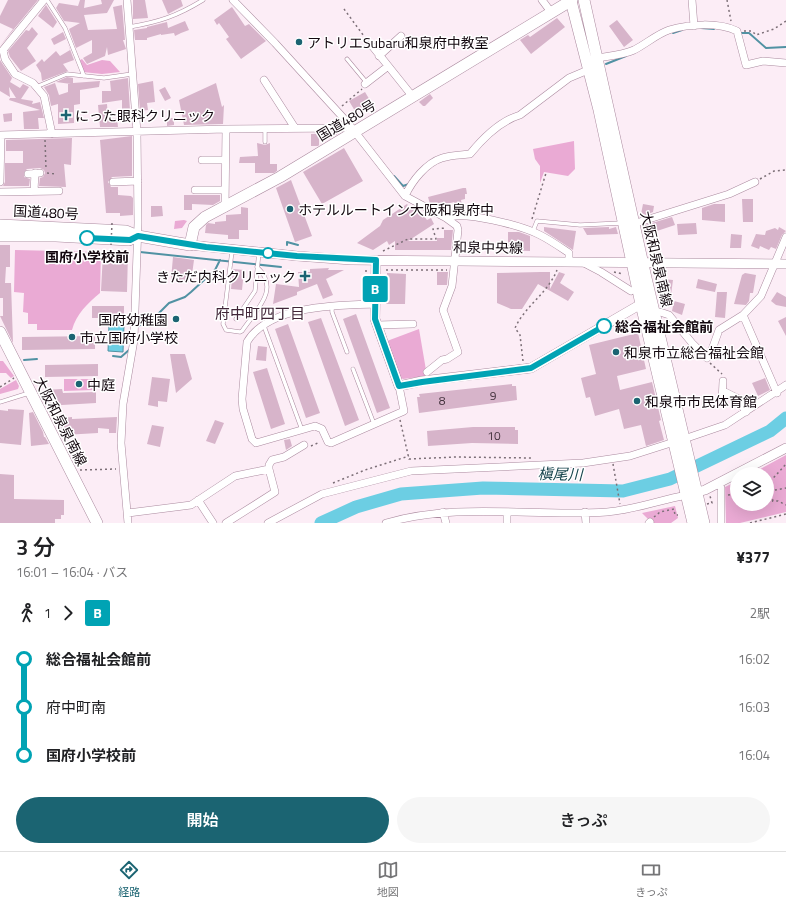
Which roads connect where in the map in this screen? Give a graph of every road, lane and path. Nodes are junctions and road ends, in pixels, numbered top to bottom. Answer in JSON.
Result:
{"nodes":[{"id":1,"x":45,"y":0,"type":"edge"},
{"id":2,"x":128,"y":0,"type":"edge"},
{"id":3,"x":203,"y":0,"type":"edge"},
{"id":4,"x":233,"y":0,"type":"edge"},
{"id":5,"x":542,"y":0,"type":"edge"},
{"id":6,"x":572,"y":0,"type":"edge"},
{"id":7,"x":584,"y":0,"type":"edge"},
{"id":8,"x":692,"y":0,"type":"edge"},
{"id":9,"x":727,"y":0,"type":"edge"},
{"id":10,"x":344,"y":9,"type":"dead end"},
{"id":11,"x":551,"y":12,"type":"junction"},
{"id":12,"x":786,"y":21,"type":"edge"},
{"id":13,"x":694,"y":26,"type":"junction"},
{"id":14,"x":129,"y":27,"type":"junction"},
{"id":15,"x":737,"y":33,"type":"junction"},
{"id":16,"x":401,"y":36,"type":"dead end"},
{"id":17,"x":373,"y":48,"type":"joint"},
{"id":18,"x":1,"y":51,"type":"edge"},
{"id":19,"x":379,"y":56,"type":"junction"},
{"id":20,"x":347,"y":58,"type":"dead end"},
{"id":21,"x":597,"y":58,"type":"junction"},
{"id":22,"x":786,"y":63,"type":"edge"},
{"id":23,"x":387,"y":67,"type":"junction"},
{"id":24,"x":588,"y":70,"type":"junction"},
{"id":25,"x":132,"y":74,"type":"junction"},
{"id":26,"x":84,"y":76,"type":"junction"},
{"id":27,"x":264,"y":80,"type":"dead end"},
{"id":28,"x":366,"y":84,"type":"junction"},
{"id":29,"x":36,"y":87,"type":"junction"},
{"id":30,"x":414,"y":97,"type":"junction"},
{"id":31,"x":336,"y":111,"type":"junction"},
{"id":32,"x":226,"y":128,"type":"junction"},
{"id":33,"x":295,"y":128,"type":"junction"},
{"id":34,"x":352,"y":129,"type":"junction"},
{"id":35,"x":265,"y":130,"type":"junction"},
{"id":36,"x":137,"y":132,"type":"junction"},
{"id":37,"x":52,"y":134,"type":"junction"},
{"id":38,"x":1,"y":135,"type":"edge"},
{"id":39,"x":44,"y":137,"type":"dead end"},
{"id":40,"x":265,"y":142,"type":"dead end"},
{"id":41,"x":202,"y":160,"type":"dead end"},
{"id":42,"x":225,"y":160,"type":"junction"},
{"id":43,"x":786,"y":170,"type":"edge"},
{"id":44,"x":546,"y":173,"type":"dead end"},
{"id":45,"x":34,"y":174,"type":"dead end"},
{"id":46,"x":55,"y":174,"type":"dead end"},
{"id":47,"x":138,"y":181,"type":"junction"},
{"id":48,"x":0,"y":182,"type":"edge"},
{"id":49,"x":113,"y":182,"type":"dead end"},
{"id":50,"x":755,"y":182,"type":"joint"},
{"id":51,"x":195,"y":190,"type":"dead end"},
{"id":52,"x":225,"y":190,"type":"junction"},
{"id":53,"x":34,"y":191,"type":"junction"},
{"id":54,"x":60,"y":191,"type":"dead end"},
{"id":55,"x":0,"y":192,"type":"edge"},
{"id":56,"x":406,"y":196,"type":"junction"},
{"id":57,"x":225,"y":208,"type":"junction"},
{"id":58,"x":449,"y":220,"type":"junction"},
{"id":59,"x":112,"y":223,"type":"dead end"},
{"id":60,"x":628,"y":223,"type":"junction"},
{"id":61,"x":0,"y":225,"type":"edge"},
{"id":62,"x":534,"y":229,"type":"junction"},
{"id":63,"x":0,"y":236,"type":"edge"},
{"id":64,"x":138,"y":236,"type":"junction"},
{"id":65,"x":786,"y":237,"type":"edge"},
{"id":66,"x":111,"y":244,"type":"dead end"},
{"id":67,"x":190,"y":245,"type":"junction"},
{"id":68,"x":232,"y":249,"type":"junction"},
{"id":69,"x":383,"y":251,"type":"dead end"},
{"id":70,"x":259,"y":252,"type":"junction"},
{"id":71,"x":376,"y":260,"type":"junction"},
{"id":72,"x":582,"y":262,"type":"junction"},
{"id":73,"x":637,"y":263,"type":"junction"},
{"id":74,"x":776,"y":263,"type":"junction"},
{"id":75,"x":786,"y":264,"type":"edge"},
{"id":76,"x":257,"y":265,"type":"junction"},
{"id":77,"x":454,"y":265,"type":"junction"},
{"id":78,"x":566,"y":266,"type":"junction"},
{"id":79,"x":366,"y":270,"type":"dead end"},
{"id":80,"x":386,"y":270,"type":"dead end"},
{"id":81,"x":549,"y":270,"type":"dead end"},
{"id":82,"x":557,"y":270,"type":"junction"},
{"id":83,"x":601,"y":272,"type":"junction"},
{"id":84,"x":623,"y":274,"type":"dead end"},
{"id":85,"x":631,"y":291,"type":"dead end"},
{"id":86,"x":370,"y":304,"type":"junction"},
{"id":87,"x":641,"y":304,"type":"junction"},
{"id":88,"x":332,"y":307,"type":"junction"},
{"id":89,"x":654,"y":313,"type":"junction"},
{"id":90,"x":743,"y":315,"type":"junction"},
{"id":91,"x":236,"y":319,"type":"dead end"},
{"id":92,"x":413,"y":324,"type":"dead end"},
{"id":93,"x":263,"y":325,"type":"junction"},
{"id":94,"x":377,"y":325,"type":"junction"},
{"id":95,"x":0,"y":332,"type":"edge"},
{"id":96,"x":343,"y":341,"type":"junction"},
{"id":97,"x":337,"y":343,"type":"dead end"},
{"id":98,"x":347,"y":352,"type":"dead end"},
{"id":99,"x":707,"y":358,"type":"junction"},
{"id":100,"x":520,"y":361,"type":"dead end"},
{"id":101,"x":353,"y":369,"type":"dead end"},
{"id":102,"x":427,"y":372,"type":"dead end"},
{"id":103,"x":355,"y":375,"type":"junction"},
{"id":104,"x":350,"y":378,"type":"dead end"},
{"id":105,"x":10,"y":381,"type":"dead end"},
{"id":106,"x":724,"y":381,"type":"joint"},
{"id":107,"x":786,"y":385,"type":"edge"},
{"id":108,"x":399,"y":386,"type":"junction"},
{"id":109,"x":0,"y":387,"type":"edge"},
{"id":110,"x":723,"y":391,"type":"junction"},
{"id":111,"x":30,"y":392,"type":"junction"},
{"id":112,"x":777,"y":393,"type":"junction"},
{"id":113,"x":0,"y":402,"type":"edge"},
{"id":114,"x":722,"y":402,"type":"dead end"},
{"id":115,"x":746,"y":412,"type":"junction"},
{"id":116,"x":398,"y":414,"type":"junction"},
{"id":117,"x":374,"y":425,"type":"junction"},
{"id":118,"x":302,"y":430,"type":"junction"},
{"id":119,"x":326,"y":438,"type":"junction"},
{"id":120,"x":679,"y":442,"type":"junction"},
{"id":121,"x":299,"y":446,"type":"joint"},
{"id":122,"x":786,"y":448,"type":"edge"},
{"id":123,"x":409,"y":456,"type":"junction"},
{"id":124,"x":535,"y":458,"type":"dead end"},
{"id":125,"x":612,"y":459,"type":"junction"},
{"id":126,"x":786,"y":464,"type":"edge"},
{"id":127,"x":122,"y":465,"type":"junction"},
{"id":128,"x":269,"y":469,"type":"junction"},
{"id":129,"x":70,"y":470,"type":"junction"},
{"id":130,"x":774,"y":478,"type":"edge"},
{"id":131,"x":718,"y":484,"type":"junction"},
{"id":132,"x":329,"y":485,"type":"dead end"},
{"id":133,"x":786,"y":488,"type":"edge"},
{"id":134,"x":774,"y":490,"type":"edge"},
{"id":135,"x":691,"y":492,"type":"junction"},
{"id":136,"x":710,"y":496,"type":"dead end"},
{"id":137,"x":198,"y":500,"type":"junction"},
{"id":138,"x":774,"y":501,"type":"edge"},
{"id":139,"x":705,"y":505,"type":"dead end"},
{"id":140,"x":786,"y":505,"type":"edge"},
{"id":141,"x":621,"y":506,"type":"dead end"},
{"id":142,"x":443,"y":512,"type":"junction"},
{"id":143,"x":507,"y":512,"type":"junction"},
{"id":144,"x":586,"y":512,"type":"junction"},
{"id":145,"x":128,"y":513,"type":"junction"},
{"id":146,"x":786,"y":514,"type":"edge"},
{"id":147,"x":678,"y":515,"type":"dead end"},
{"id":148,"x":650,"y":522,"type":"edge"},
{"id":149,"x":97,"y":523,"type":"edge"},
{"id":150,"x":128,"y":523,"type":"edge"},
{"id":151,"x":213,"y":523,"type":"edge"},
{"id":152,"x":226,"y":523,"type":"edge"},
{"id":153,"x":268,"y":523,"type":"edge"},
{"id":154,"x":386,"y":523,"type":"edge"},
{"id":155,"x":446,"y":523,"type":"edge"},
{"id":156,"x":507,"y":523,"type":"edge"},
{"id":157,"x":586,"y":523,"type":"edge"},
{"id":158,"x":693,"y":523,"type":"edge"},
{"id":159,"x":704,"y":523,"type":"edge"},
{"id":160,"x":721,"y":523,"type":"edge"},
{"id":161,"x":750,"y":523,"type":"edge"}],
"edges":[{"from":1,"to":18,"type":"street"},
{"from":1,"to":26,"type":"lane"},
{"from":2,"to":14,"type":"street"},
{"from":3,"to":14,"type":"lane"},
{"from":4,"to":31,"type":"street"},
{"from":5,"to":11,"type":"street"},
{"from":6,"to":11,"type":"main road","name":"国道480号"},
{"from":6,"to":24,"type":"main road","name":"大阪和泉泉南線"},
{"from":7,"to":21,"type":"main road","name":"大阪和泉泉南線"},
{"from":8,"to":13,"type":"street"},
{"from":9,"to":15,"type":"path"},
{"from":10,"to":17,"type":"path"},
{"from":11,"to":30,"type":"main road","name":"国道480号"},
{"from":12,"to":15,"type":"path"},
{"from":13,"to":15,"type":"street"},
{"from":13,"to":21,"type":"street"},
{"from":14,"to":25,"type":"street"},
{"from":15,"to":22,"type":"street"},
{"from":16,"to":19,"type":"street"},
{"from":17,"to":19,"type":"street"},
{"from":18,"to":29,"type":"street"},
{"from":19,"to":23,"type":"street"},
{"from":20,"to":28,"type":"lane"},
{"from":21,"to":60,"type":"main road","name":"大阪和泉泉南線"},
{"from":23,"to":28,"type":"street"},
{"from":23,"to":30,"type":"street"},
{"from":24,"to":56,"type":"street"},
{"from":24,"to":60,"type":"main road","name":"大阪和泉泉南線"},
{"from":25,"to":26,"type":"lane"},
{"from":25,"to":36,"type":"street"},
{"from":26,"to":29,"type":"lane"},
{"from":27,"to":33,"type":"street"},
{"from":28,"to":31,"type":"path"},
{"from":29,"to":37,"type":"street"},
{"from":30,"to":34,"type":"main road","name":"国道480号"},
{"from":31,"to":34,"type":"street"},
{"from":32,"to":35,"type":"street"},
{"from":32,"to":36,"type":"street"},
{"from":32,"to":42,"type":"street"},
{"from":33,"to":34,"type":"street"},
{"from":33,"to":35,"type":"street"},
{"from":34,"to":56,"type":"street"},
{"from":34,"to":57,"type":"main road","name":"国道480号"},
{"from":35,"to":40,"type":"lane"},
{"from":36,"to":37,"type":"street"},
{"from":36,"to":47,"type":"street"},
{"from":37,"to":38,"type":"street"},
{"from":38,"to":48,"type":"street"},
{"from":39,"to":46,"type":"path"},
{"from":41,"to":42,"type":"street"},
{"from":42,"to":52,"type":"street"},
{"from":43,"to":50,"type":"path"},
{"from":44,"to":62,"type":"path"},
{"from":45,"to":53,"type":"street"},
{"from":47,"to":49,"type":"street"},
{"from":47,"to":64,"type":"street"},
{"from":50,"to":60,"type":"street"},
{"from":51,"to":52,"type":"street"},
{"from":52,"to":57,"type":"street"},
{"from":53,"to":54,"type":"street"},
{"from":53,"to":55,"type":"street"},
{"from":56,"to":58,"type":"street"},
{"from":57,"to":67,"type":"main road","name":"国道480号"},
{"from":58,"to":62,"type":"street"},
{"from":58,"to":69,"type":"path"},
{"from":58,"to":77,"type":"street"},
{"from":59,"to":66,"type":"path","bridge":true},
{"from":60,"to":62,"type":"lane"},
{"from":60,"to":73,"type":"main road","name":"大阪和泉泉南線"},
{"from":61,"to":64,"type":"main road","name":"国道480号"},
{"from":62,"to":78,"type":"street"},
{"from":63,"to":64,"type":"main road","name":"国道480号"},
{"from":64,"to":67,"type":"main road","name":"国道480号"},
{"from":64,"to":127,"type":"street"},
{"from":65,"to":74,"type":"street"},
{"from":67,"to":68,"type":"street","name":"和泉中央線"},
{"from":68,"to":70,"type":"street","name":"和泉中央線"},
{"from":68,"to":76,"type":"lane"},
{"from":70,"to":71,"type":"street","name":"和泉中央線"},
{"from":70,"to":76,"type":"lane"},
{"from":71,"to":77,"type":"street","name":"和泉中央線"},
{"from":71,"to":86,"type":"street"},
{"from":72,"to":73,"type":"street","name":"和泉中央線"},
{"from":72,"to":78,"type":"street","name":"和泉中央線"},
{"from":72,"to":83,"type":"street"},
{"from":73,"to":74,"type":"street","name":"和泉中央線"},
{"from":73,"to":87,"type":"main road","name":"大阪和泉泉南線"},
{"from":73,"to":89,"type":"main road","name":"大阪和泉泉南線"},
{"from":74,"to":75,"type":"street","name":"和泉中央線"},
{"from":74,"to":90,"type":"street"},
{"from":76,"to":91,"type":"lane"},
{"from":77,"to":78,"type":"street","name":"和泉中央線"},
{"from":77,"to":80,"type":"path"},
{"from":77,"to":102,"type":"street"},
{"from":78,"to":82,"type":"path"},
{"from":79,"to":86,"type":"path"},
{"from":81,"to":82,"type":"path"},
{"from":82,"to":100,"type":"path"},
{"from":83,"to":84,"type":"path"},
{"from":83,"to":85,"type":"street"},
{"from":86,"to":88,"type":"street"},
{"from":86,"to":94,"type":"street"},
{"from":87,"to":108,"type":"street"},
{"from":87,"to":120,"type":"main road","name":"大阪和泉泉南線"},
{"from":88,"to":93,"type":"street"},
{"from":88,"to":96,"type":"lane"},
{"from":89,"to":99,"type":"street"},
{"from":89,"to":120,"type":"main road","name":"大阪和泉泉南線"},
{"from":90,"to":99,"type":"street"},
{"from":90,"to":112,"type":"street"},
{"from":92,"to":94,"type":"street"},
{"from":93,"to":118,"type":"lane"},
{"from":93,"to":118,"type":"street"},
{"from":94,"to":108,"type":"street"},
{"from":95,"to":111,"type":"main road","name":"大阪和泉泉南線"},
{"from":96,"to":97,"type":"lane"},
{"from":96,"to":98,"type":"lane"},
{"from":99,"to":106,"type":"path"},
{"from":101,"to":103,"type":"lane"},
{"from":103,"to":104,"type":"lane"},
{"from":103,"to":117,"type":"lane"},
{"from":105,"to":109,"type":"path"},
{"from":106,"to":110,"type":"street"},
{"from":107,"to":112,"type":"street"},
{"from":108,"to":116,"type":"street"},
{"from":110,"to":114,"type":"street"},
{"from":110,"to":115,"type":"street"},
{"from":111,"to":113,"type":"lane"},
{"from":111,"to":129,"type":"main road","name":"大阪和泉泉南線"},
{"from":112,"to":115,"type":"street"},
{"from":115,"to":120,"type":"street"},
{"from":116,"to":117,"type":"street"},
{"from":116,"to":123,"type":"path"},
{"from":117,"to":119,"type":"street"},
{"from":118,"to":119,"type":"street"},
{"from":119,"to":121,"type":"path"},
{"from":120,"to":125,"type":"street"},
{"from":120,"to":135,"type":"main road","name":"大阪和泉泉南線"},
{"from":121,"to":128,"type":"street"},
{"from":122,"to":131,"type":"street"},
{"from":123,"to":124,"type":"path"},
{"from":123,"to":132,"type":"path"},
{"from":125,"to":141,"type":"path"},
{"from":125,"to":153,"type":"street"},
{"from":126,"to":130,"type":"path"},
{"from":127,"to":129,"type":"path"},
{"from":127,"to":145,"type":"street"},
{"from":128,"to":137,"type":"street"},
{"from":128,"to":152,"type":"street"},
{"from":129,"to":149,"type":"main road","name":"大阪和泉泉南線"},
{"from":131,"to":135,"type":"street"},
{"from":131,"to":160,"type":"street"},
{"from":133,"to":134,"type":"path"},
{"from":135,"to":144,"type":"street"},
{"from":135,"to":158,"type":"main road","name":"大阪和泉泉南線"},
{"from":135,"to":159,"type":"main road","name":"大阪和泉泉南線"},
{"from":136,"to":139,"type":"path"},
{"from":137,"to":145,"type":"street"},
{"from":137,"to":151,"type":"street"},
{"from":138,"to":140,"type":"path"},
{"from":142,"to":143,"type":"street"},
{"from":142,"to":154,"type":"street"},
{"from":142,"to":155,"type":"street"},
{"from":143,"to":144,"type":"street"},
{"from":143,"to":156,"type":"street"},
{"from":144,"to":157,"type":"street"},
{"from":145,"to":150,"type":"street"},
{"from":146,"to":161,"type":"path"},
{"from":147,"to":148,"type":"path"}]}
